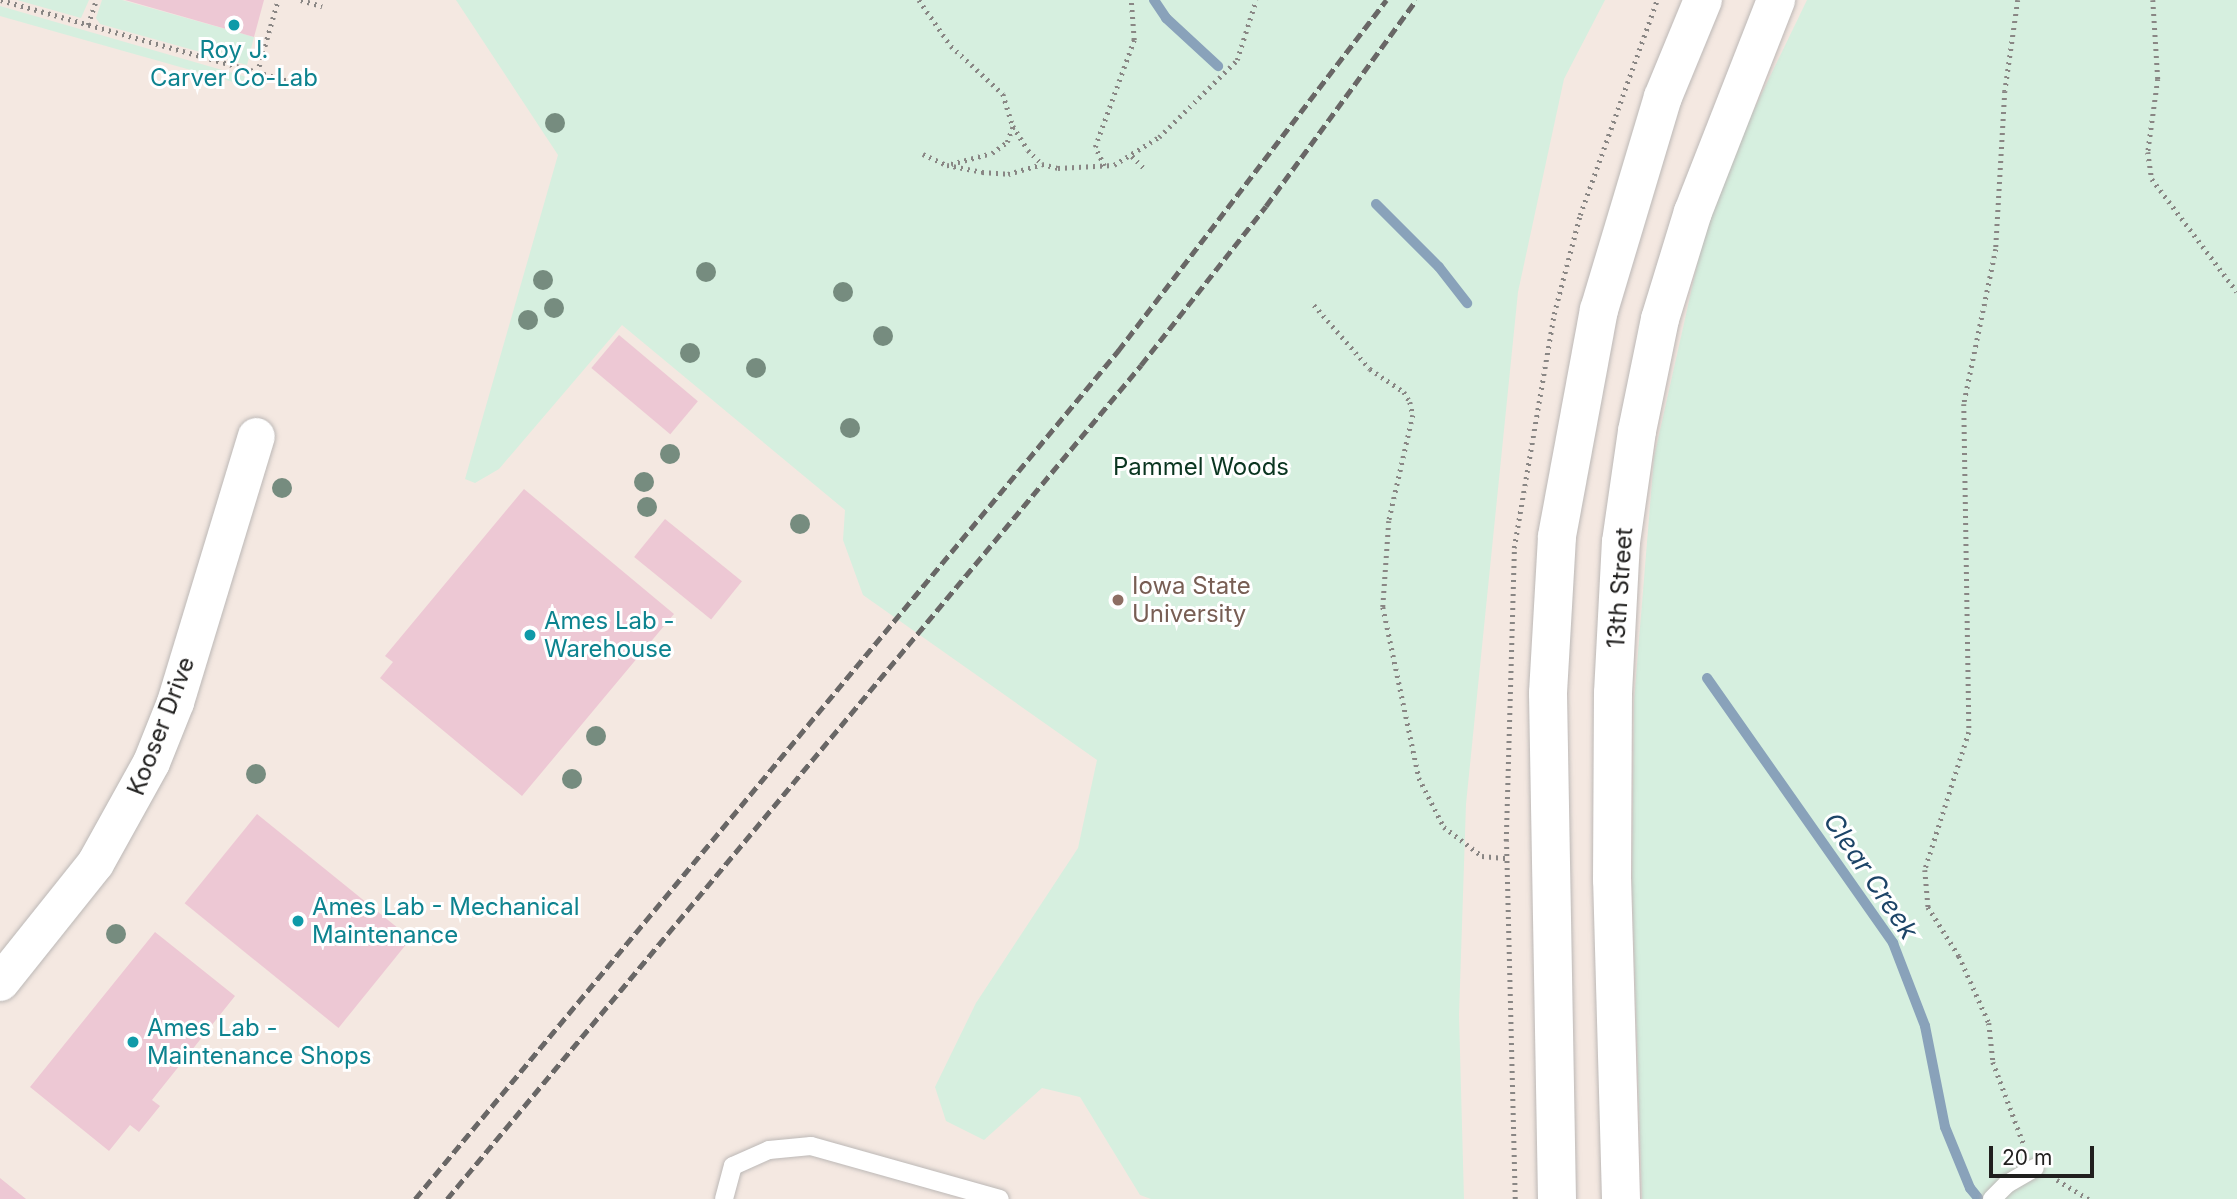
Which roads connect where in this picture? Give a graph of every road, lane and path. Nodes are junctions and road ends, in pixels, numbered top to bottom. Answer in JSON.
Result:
{"nodes":[{"id":1,"x":1,"y":0,"type":"edge"},
{"id":2,"x":96,"y":0,"type":"edge"},
{"id":3,"x":278,"y":0,"type":"edge"},
{"id":4,"x":301,"y":0,"type":"edge"},
{"id":5,"x":919,"y":0,"type":"edge"},
{"id":6,"x":1131,"y":0,"type":"edge"},
{"id":7,"x":1256,"y":0,"type":"edge"},
{"id":8,"x":1703,"y":0,"type":"edge"},
{"id":9,"x":1776,"y":0,"type":"edge"},
{"id":10,"x":2018,"y":0,"type":"edge"},
{"id":11,"x":2153,"y":0,"type":"edge"},
{"id":12,"x":322,"y":6,"type":"dead end"},
{"id":13,"x":88,"y":26,"type":"junction"},
{"id":14,"x":257,"y":73,"type":"junction"},
{"id":15,"x":297,"y":83,"type":"dead end"},
{"id":16,"x":1013,"y":126,"type":"junction"},
{"id":17,"x":923,"y":154,"type":"dead end"},
{"id":18,"x":1132,"y":156,"type":"junction"},
{"id":19,"x":1042,"y":164,"type":"junction"},
{"id":20,"x":947,"y":165,"type":"junction"},
{"id":21,"x":1104,"y":166,"type":"junction"},
{"id":22,"x":1144,"y":168,"type":"dead end"},
{"id":23,"x":2237,"y":292,"type":"edge"},
{"id":24,"x":1314,"y":305,"type":"dead end"},
{"id":25,"x":256,"y":436,"type":"dead end"},
{"id":26,"x":1507,"y":858,"type":"dead end"},
{"id":27,"x":0,"y":982,"type":"edge"},
{"id":28,"x":2035,"y":1168,"type":"junction"},
{"id":29,"x":724,"y":1199,"type":"edge"},
{"id":30,"x":1000,"y":1199,"type":"edge"},
{"id":31,"x":1557,"y":1199,"type":"edge"},
{"id":32,"x":1621,"y":1199,"type":"edge"},
{"id":33,"x":1992,"y":1199,"type":"edge"},
{"id":34,"x":2089,"y":1199,"type":"edge"}],
"edges":[{"from":1,"to":13,"type":"path"},
{"from":2,"to":13,"type":"path"},
{"from":3,"to":14,"type":"path"},
{"from":4,"to":12,"type":"path"},
{"from":5,"to":16,"type":"path"},
{"from":6,"to":21,"type":"path"},
{"from":7,"to":18,"type":"path"},
{"from":8,"to":31,"type":"main road"},
{"from":9,"to":32,"type":"main road","name":"13th Street"},
{"from":10,"to":28,"type":"path"},
{"from":11,"to":23,"type":"path"},
{"from":13,"to":14,"type":"path"},
{"from":14,"to":15,"type":"path"},
{"from":16,"to":19,"type":"path"},
{"from":16,"to":20,"type":"path"},
{"from":17,"to":20,"type":"path"},
{"from":18,"to":21,"type":"path"},
{"from":18,"to":22,"type":"path"},
{"from":19,"to":20,"type":"path"},
{"from":19,"to":21,"type":"path"},
{"from":24,"to":26,"type":"path"},
{"from":25,"to":27,"type":"street","name":"Kooser Drive"},
{"from":28,"to":33,"type":"lane"},
{"from":28,"to":34,"type":"path"},
{"from":29,"to":30,"type":"lane"}]}
